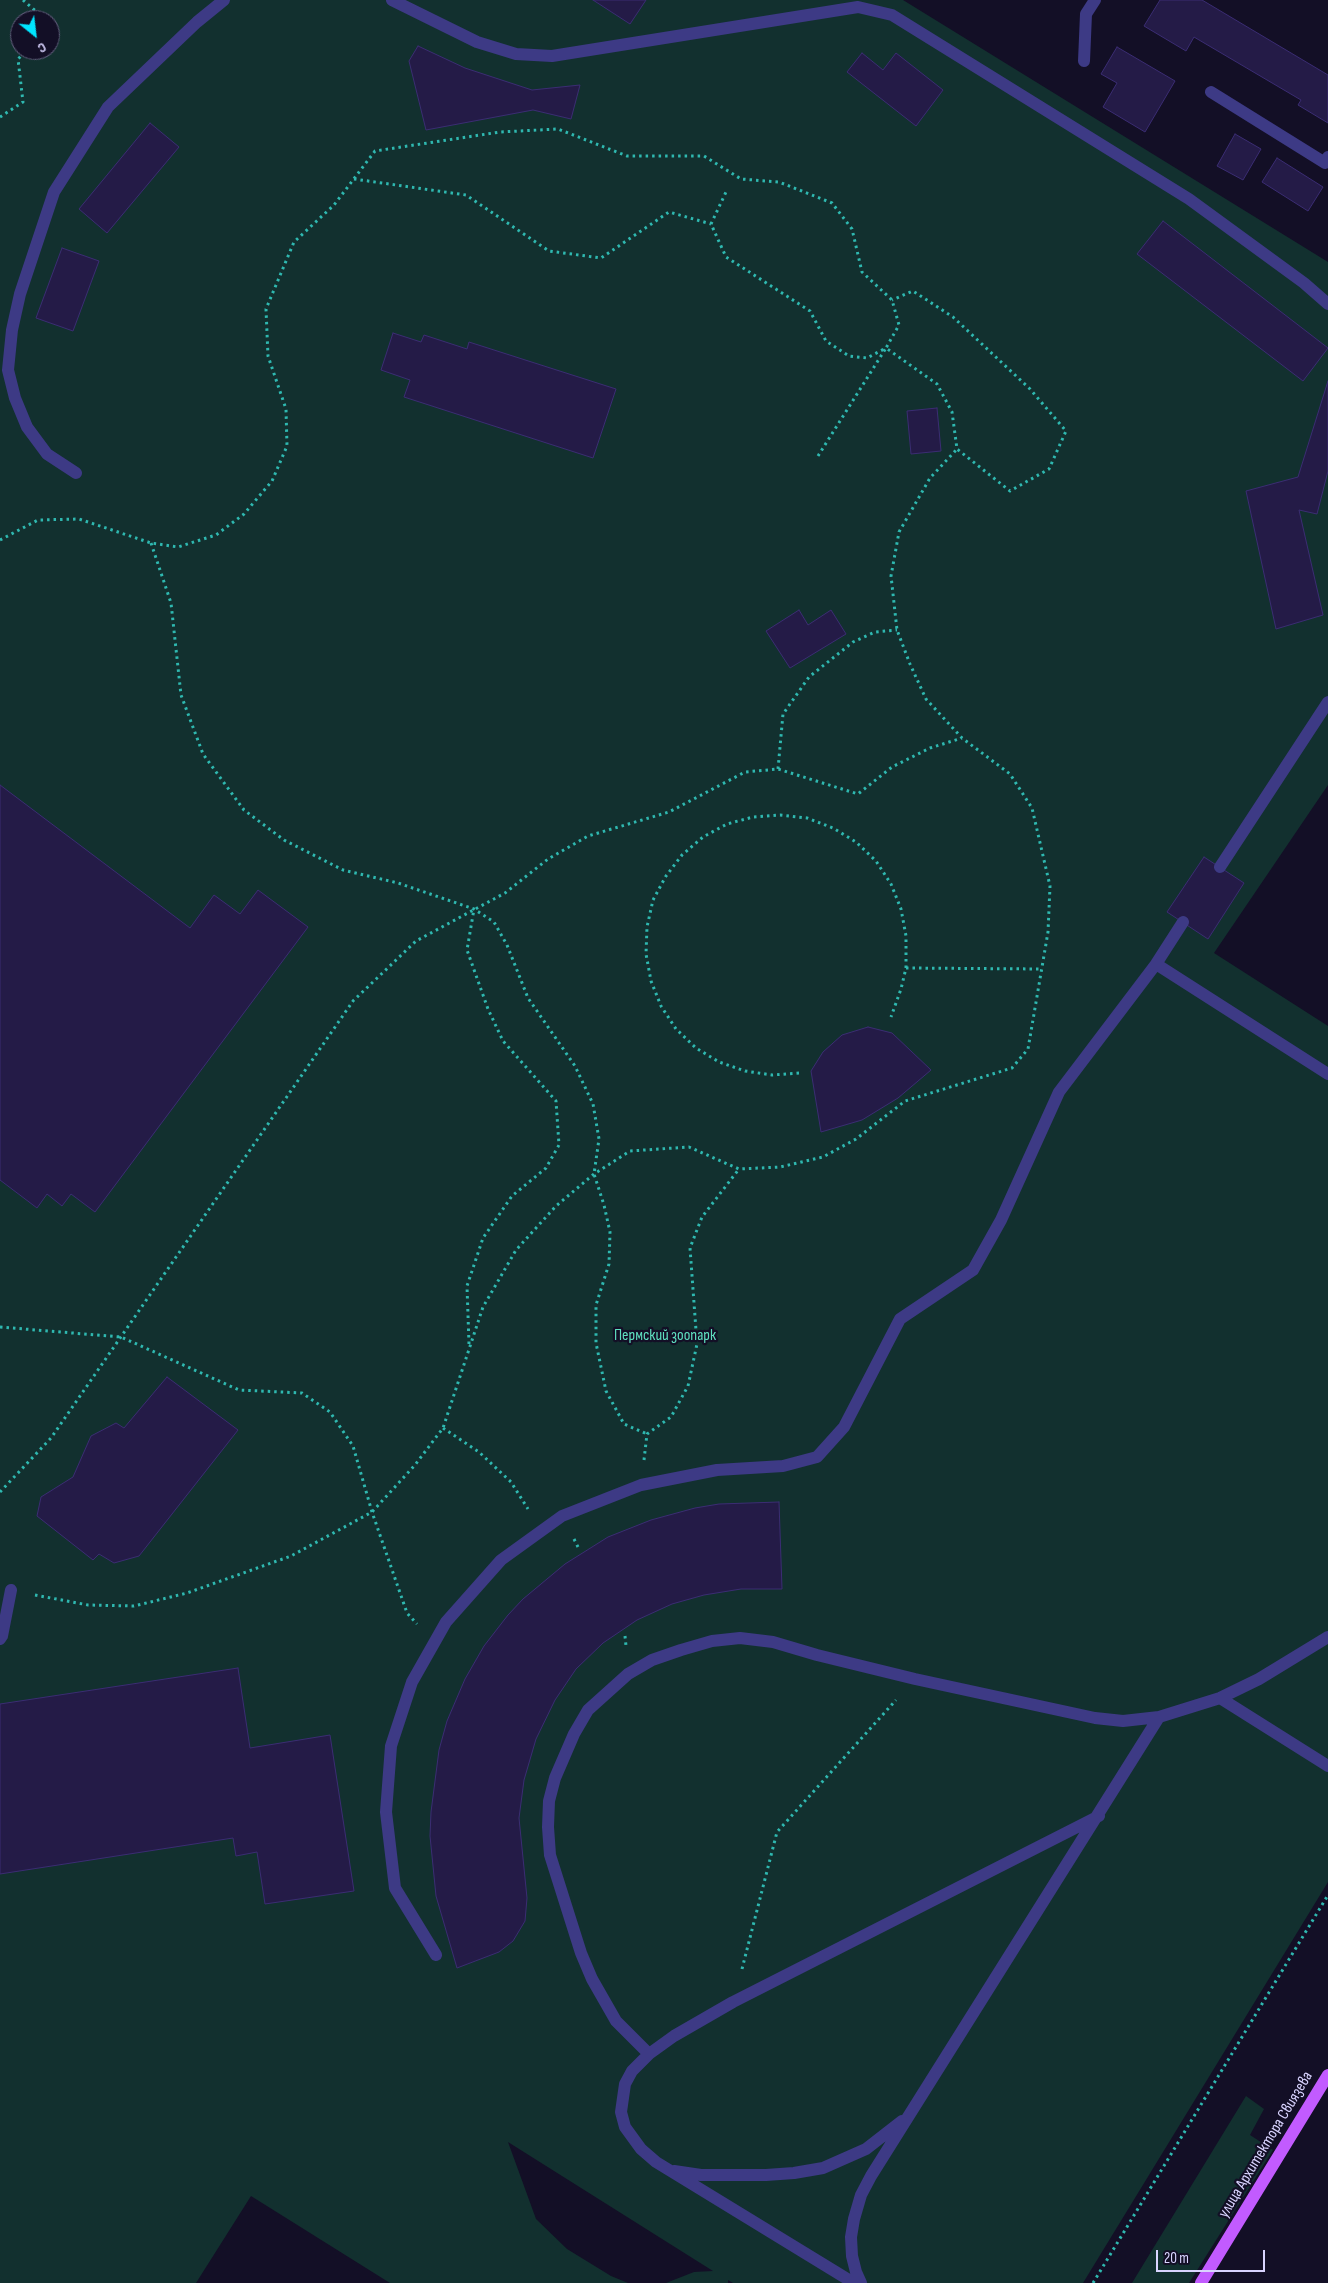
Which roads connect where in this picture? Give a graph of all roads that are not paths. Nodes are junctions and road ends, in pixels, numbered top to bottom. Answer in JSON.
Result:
{"nodes":[{"id":1,"x":224,"y":0,"type":"edge"},
{"id":2,"x":392,"y":0,"type":"edge"},
{"id":3,"x":1095,"y":0,"type":"edge"},
{"id":4,"x":1084,"y":61,"type":"dead end"},
{"id":5,"x":1211,"y":92,"type":"dead end"},
{"id":6,"x":1327,"y":162,"type":"edge"},
{"id":7,"x":1328,"y":304,"type":"edge"},
{"id":8,"x":76,"y":473,"type":"dead end"},
{"id":9,"x":1328,"y":702,"type":"edge"},
{"id":10,"x":1220,"y":867,"type":"dead end"},
{"id":11,"x":1183,"y":922,"type":"dead end"},
{"id":12,"x":1156,"y":964,"type":"junction"},
{"id":13,"x":1328,"y":1074,"type":"edge"},
{"id":14,"x":11,"y":1590,"type":"road end"},
{"id":15,"x":1328,"y":1637,"type":"edge"},
{"id":16,"x":0,"y":1639,"type":"edge"},
{"id":17,"x":1220,"y":1698,"type":"junction"},
{"id":18,"x":1159,"y":1717,"type":"junction"},
{"id":19,"x":1328,"y":1766,"type":"edge"},
{"id":20,"x":1099,"y":1816,"type":"junction"},
{"id":21,"x":436,"y":1955,"type":"dead end"},
{"id":22,"x":649,"y":2054,"type":"junction"},
{"id":23,"x":1328,"y":2075,"type":"edge"},
{"id":24,"x":912,"y":2113,"type":"junction"},
{"id":25,"x":670,"y":2171,"type":"junction"},
{"id":26,"x":854,"y":2283,"type":"edge"},
{"id":27,"x":861,"y":2283,"type":"edge"},
{"id":28,"x":1201,"y":2283,"type":"edge"}],
"edges":[{"from":1,"to":8,"type":"street"},
{"from":2,"to":7,"type":"street"},
{"from":3,"to":4,"type":"street"},
{"from":5,"to":6,"type":"street"},
{"from":9,"to":10,"type":"street"},
{"from":11,"to":12,"type":"street"},
{"from":12,"to":13,"type":"street"},
{"from":12,"to":21,"type":"street"},
{"from":14,"to":16,"type":"street"},
{"from":15,"to":17,"type":"street"},
{"from":17,"to":18,"type":"street"},
{"from":17,"to":19,"type":"street"},
{"from":18,"to":20,"type":"street"},
{"from":18,"to":22,"type":"street"},
{"from":20,"to":22,"type":"street"},
{"from":20,"to":24,"type":"street"},
{"from":22,"to":25,"type":"street"},
{"from":23,"to":28,"type":"main road","name":"улица Архитектора Свиязева"},
{"from":24,"to":25,"type":"street"},
{"from":24,"to":27,"type":"street"},
{"from":25,"to":26,"type":"street"}]}
